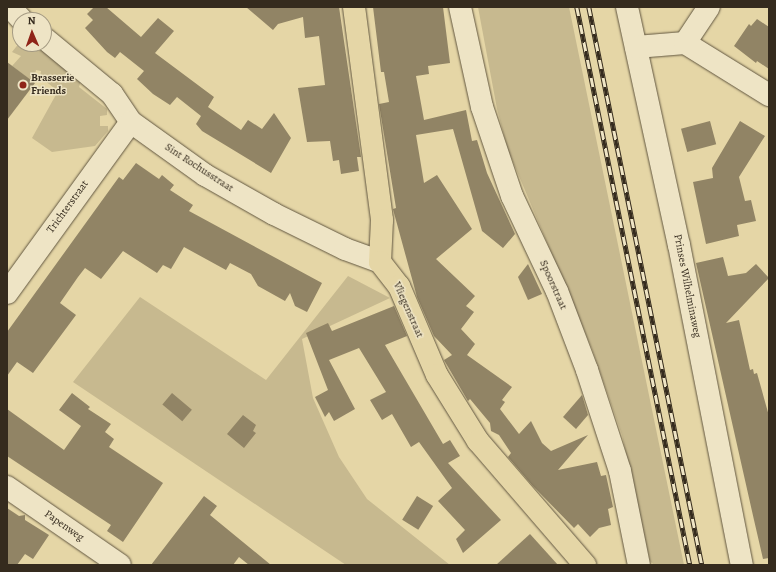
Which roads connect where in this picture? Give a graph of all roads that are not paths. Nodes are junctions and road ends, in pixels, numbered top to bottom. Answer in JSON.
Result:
{"nodes":[{"id":1,"x":354,"y":7,"type":"edge"},
{"id":2,"x":460,"y":7,"type":"edge"},
{"id":3,"x":627,"y":7,"type":"edge"},
{"id":4,"x":708,"y":7,"type":"edge"},
{"id":5,"x":685,"y":43,"type":"junction"},
{"id":6,"x":52,"y":45,"type":"edge"},
{"id":7,"x":636,"y":47,"type":"junction"},
{"id":8,"x":769,"y":95,"type":"edge"},
{"id":9,"x":131,"y":122,"type":"junction"},
{"id":10,"x":380,"y":262,"type":"junction"},
{"id":11,"x":7,"y":293,"type":"edge"},
{"id":12,"x":7,"y":487,"type":"edge"},
{"id":13,"x":120,"y":565,"type":"edge"},
{"id":14,"x":586,"y":565,"type":"edge"},
{"id":15,"x":639,"y":565,"type":"edge"},
{"id":16,"x":742,"y":565,"type":"edge"}],
"edges":[{"from":1,"to":10,"type":"main road"},
{"from":2,"to":15,"type":"street","name":"Spoorstraat"},
{"from":3,"to":7,"type":"street","name":"Prinses Wilhelminaweg"},
{"from":4,"to":5,"type":"street"},
{"from":5,"to":7,"type":"street"},
{"from":5,"to":8,"type":"street"},
{"from":6,"to":9,"type":"street","name":"Sint Rochusstraat"},
{"from":7,"to":16,"type":"street","name":"Prinses Wilhelminaweg"},
{"from":9,"to":10,"type":"street","name":"Sint Rochusstraat"},
{"from":9,"to":11,"type":"street","name":"Trichterstraat"},
{"from":10,"to":14,"type":"main road","name":"Vliegenstraat"},
{"from":12,"to":13,"type":"street","name":"Papenweg"}]}
